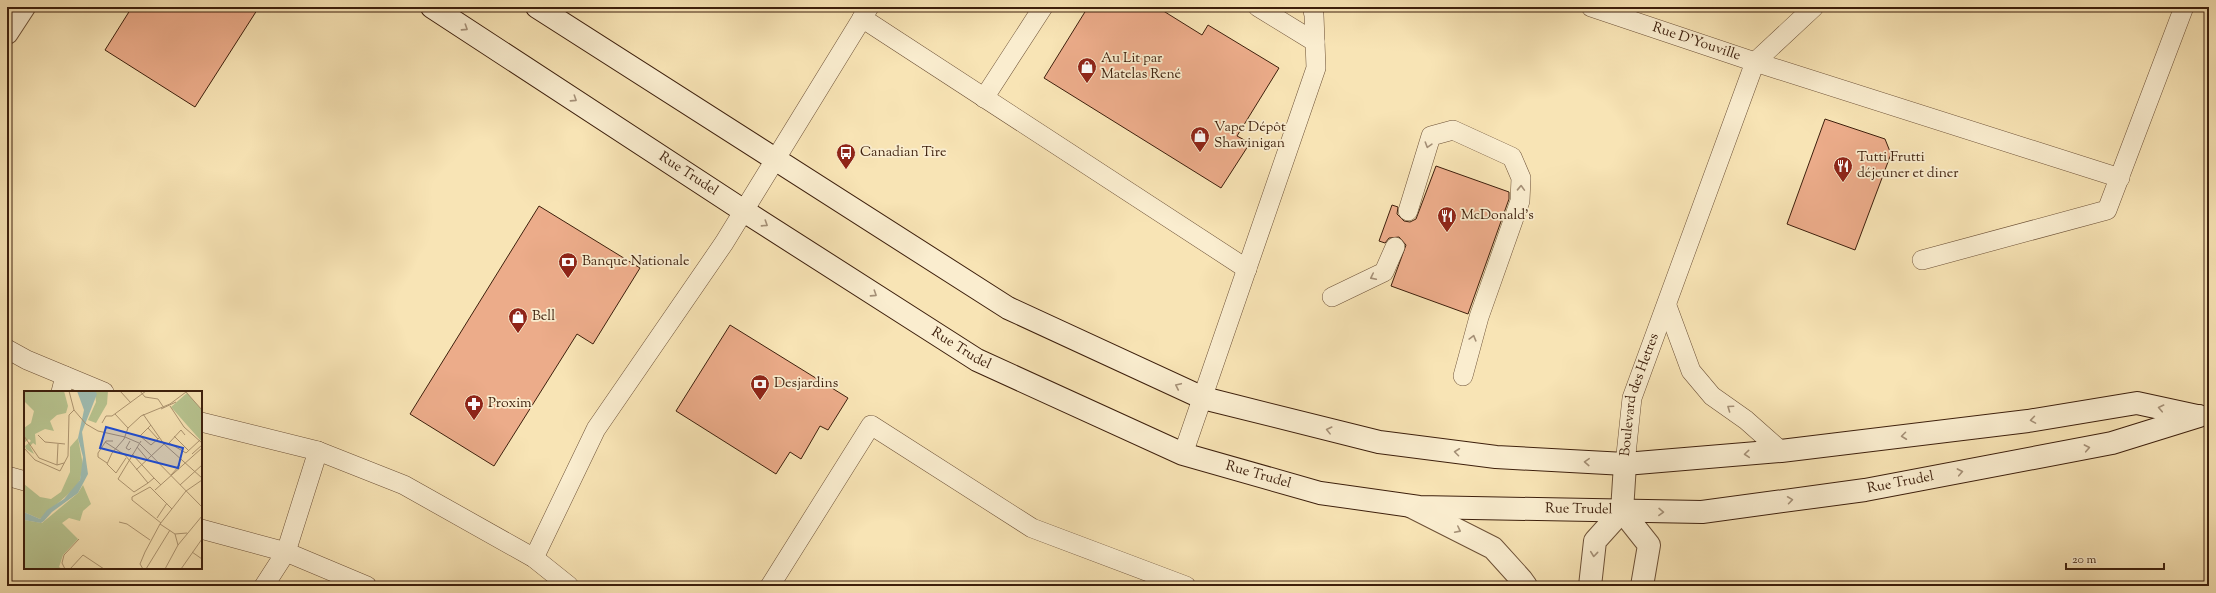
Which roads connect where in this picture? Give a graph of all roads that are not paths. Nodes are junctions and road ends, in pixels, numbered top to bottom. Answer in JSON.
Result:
{"nodes":[{"id":1,"x":24,"y":7,"type":"edge"},
{"id":2,"x":432,"y":7,"type":"edge"},
{"id":3,"x":537,"y":7,"type":"edge"},
{"id":4,"x":1043,"y":7,"type":"edge"},
{"id":5,"x":1258,"y":7,"type":"edge"},
{"id":6,"x":1312,"y":7,"type":"edge"},
{"id":7,"x":1591,"y":7,"type":"edge"},
{"id":8,"x":1814,"y":7,"type":"edge"},
{"id":9,"x":2184,"y":7,"type":"edge"},
{"id":10,"x":865,"y":13,"type":"edge"},
{"id":11,"x":7,"y":33,"type":"edge"},
{"id":12,"x":1315,"y":42,"type":"junction"},
{"id":13,"x":1755,"y":62,"type":"junction"},
{"id":14,"x":984,"y":98,"type":"junction"},
{"id":15,"x":774,"y":159,"type":"junction"},
{"id":16,"x":2120,"y":178,"type":"junction"},
{"id":17,"x":744,"y":211,"type":"junction"},
{"id":18,"x":1408,"y":211,"type":"dead end"},
{"id":19,"x":1395,"y":247,"type":"dead end"},
{"id":20,"x":1922,"y":260,"type":"dead end"},
{"id":21,"x":1247,"y":269,"type":"junction"},
{"id":22,"x":1332,"y":297,"type":"dead end"},
{"id":23,"x":1667,"y":306,"type":"junction"},
{"id":24,"x":7,"y":349,"type":"edge"},
{"id":25,"x":1463,"y":376,"type":"dead end"},
{"id":26,"x":63,"y":384,"type":"edge"},
{"id":27,"x":99,"y":391,"type":"edge"},
{"id":28,"x":1203,"y":398,"type":"junction"},
{"id":29,"x":2204,"y":416,"type":"edge"},
{"id":30,"x":202,"y":422,"type":"edge"},
{"id":31,"x":318,"y":451,"type":"junction"},
{"id":32,"x":1781,"y":451,"type":"junction"},
{"id":33,"x":1183,"y":454,"type":"junction"},
{"id":34,"x":1626,"y":464,"type":"junction"},
{"id":35,"x":7,"y":476,"type":"edge"},
{"id":36,"x":24,"y":480,"type":"edge"},
{"id":37,"x":1410,"y":506,"type":"junction"},
{"id":38,"x":1622,"y":511,"type":"junction"},
{"id":39,"x":202,"y":529,"type":"edge"},
{"id":40,"x":286,"y":552,"type":"junction"},
{"id":41,"x":534,"y":558,"type":"junction"},
{"id":42,"x":264,"y":586,"type":"edge"},
{"id":43,"x":367,"y":586,"type":"edge"},
{"id":44,"x":569,"y":586,"type":"edge"},
{"id":45,"x":770,"y":586,"type":"edge"},
{"id":46,"x":1186,"y":586,"type":"edge"},
{"id":47,"x":1526,"y":586,"type":"edge"},
{"id":48,"x":1590,"y":586,"type":"edge"},
{"id":49,"x":1642,"y":586,"type":"edge"}],
"edges":[{"from":1,"to":11,"type":"main road"},
{"from":2,"to":17,"type":"main road","name":"Rue Trudel","one_way":true},
{"from":3,"to":15,"type":"main road","name":"Rue Trudel"},
{"from":4,"to":14,"type":"lane"},
{"from":5,"to":12,"type":"lane"},
{"from":6,"to":12,"type":"lane"},
{"from":7,"to":13,"type":"lane","name":"Rue D'Youville"},
{"from":8,"to":13,"type":"lane"},
{"from":9,"to":16,"type":"lane"},
{"from":10,"to":14,"type":"lane"},
{"from":10,"to":15,"type":"lane"},
{"from":12,"to":21,"type":"lane"},
{"from":13,"to":16,"type":"lane","name":"Rue D'Youville"},
{"from":13,"to":23,"type":"lane","name":"Boulevard des Hetres"},
{"from":14,"to":21,"type":"lane"},
{"from":15,"to":17,"type":"lane"},
{"from":28,"to":15,"type":"main road","name":"Rue Trudel","one_way":true},
{"from":16,"to":20,"type":"lane"},
{"from":17,"to":33,"type":"main road","name":"Rue Trudel","one_way":true},
{"from":17,"to":41,"type":"lane"},
{"from":25,"to":18,"type":"lane","one_way":true},
{"from":19,"to":22,"type":"lane","one_way":true},
{"from":21,"to":28,"type":"lane"},
{"from":32,"to":23,"type":"lane","one_way":true},
{"from":23,"to":34,"type":"lane","name":"Boulevard des Hetres"},
{"from":24,"to":26,"type":"lane"},
{"from":26,"to":27,"type":"lane"},
{"from":28,"to":33,"type":"lane"},
{"from":34,"to":28,"type":"main road","name":"Rue Trudel","one_way":true},
{"from":29,"to":32,"type":"main road","name":"Rue Trudel","one_way":true},
{"from":38,"to":29,"type":"main road","name":"Rue Trudel","one_way":true},
{"from":30,"to":31,"type":"lane"},
{"from":31,"to":40,"type":"lane"},
{"from":31,"to":41,"type":"lane"},
{"from":32,"to":34,"type":"main road","name":"Rue Trudel","one_way":true},
{"from":33,"to":37,"type":"main road","name":"Rue Trudel"},
{"from":34,"to":38,"type":"main road","name":"Boulevard des Hetres"},
{"from":35,"to":36,"type":"lane"},
{"from":37,"to":38,"type":"main road","name":"Rue Trudel"},
{"from":37,"to":47,"type":"main road","one_way":true},
{"from":38,"to":48,"type":"main road","one_way":true},
{"from":38,"to":49,"type":"main road"},
{"from":39,"to":40,"type":"lane"},
{"from":40,"to":42,"type":"lane"},
{"from":40,"to":43,"type":"lane"},
{"from":41,"to":44,"type":"lane"},
{"from":45,"to":46,"type":"lane"}]}
